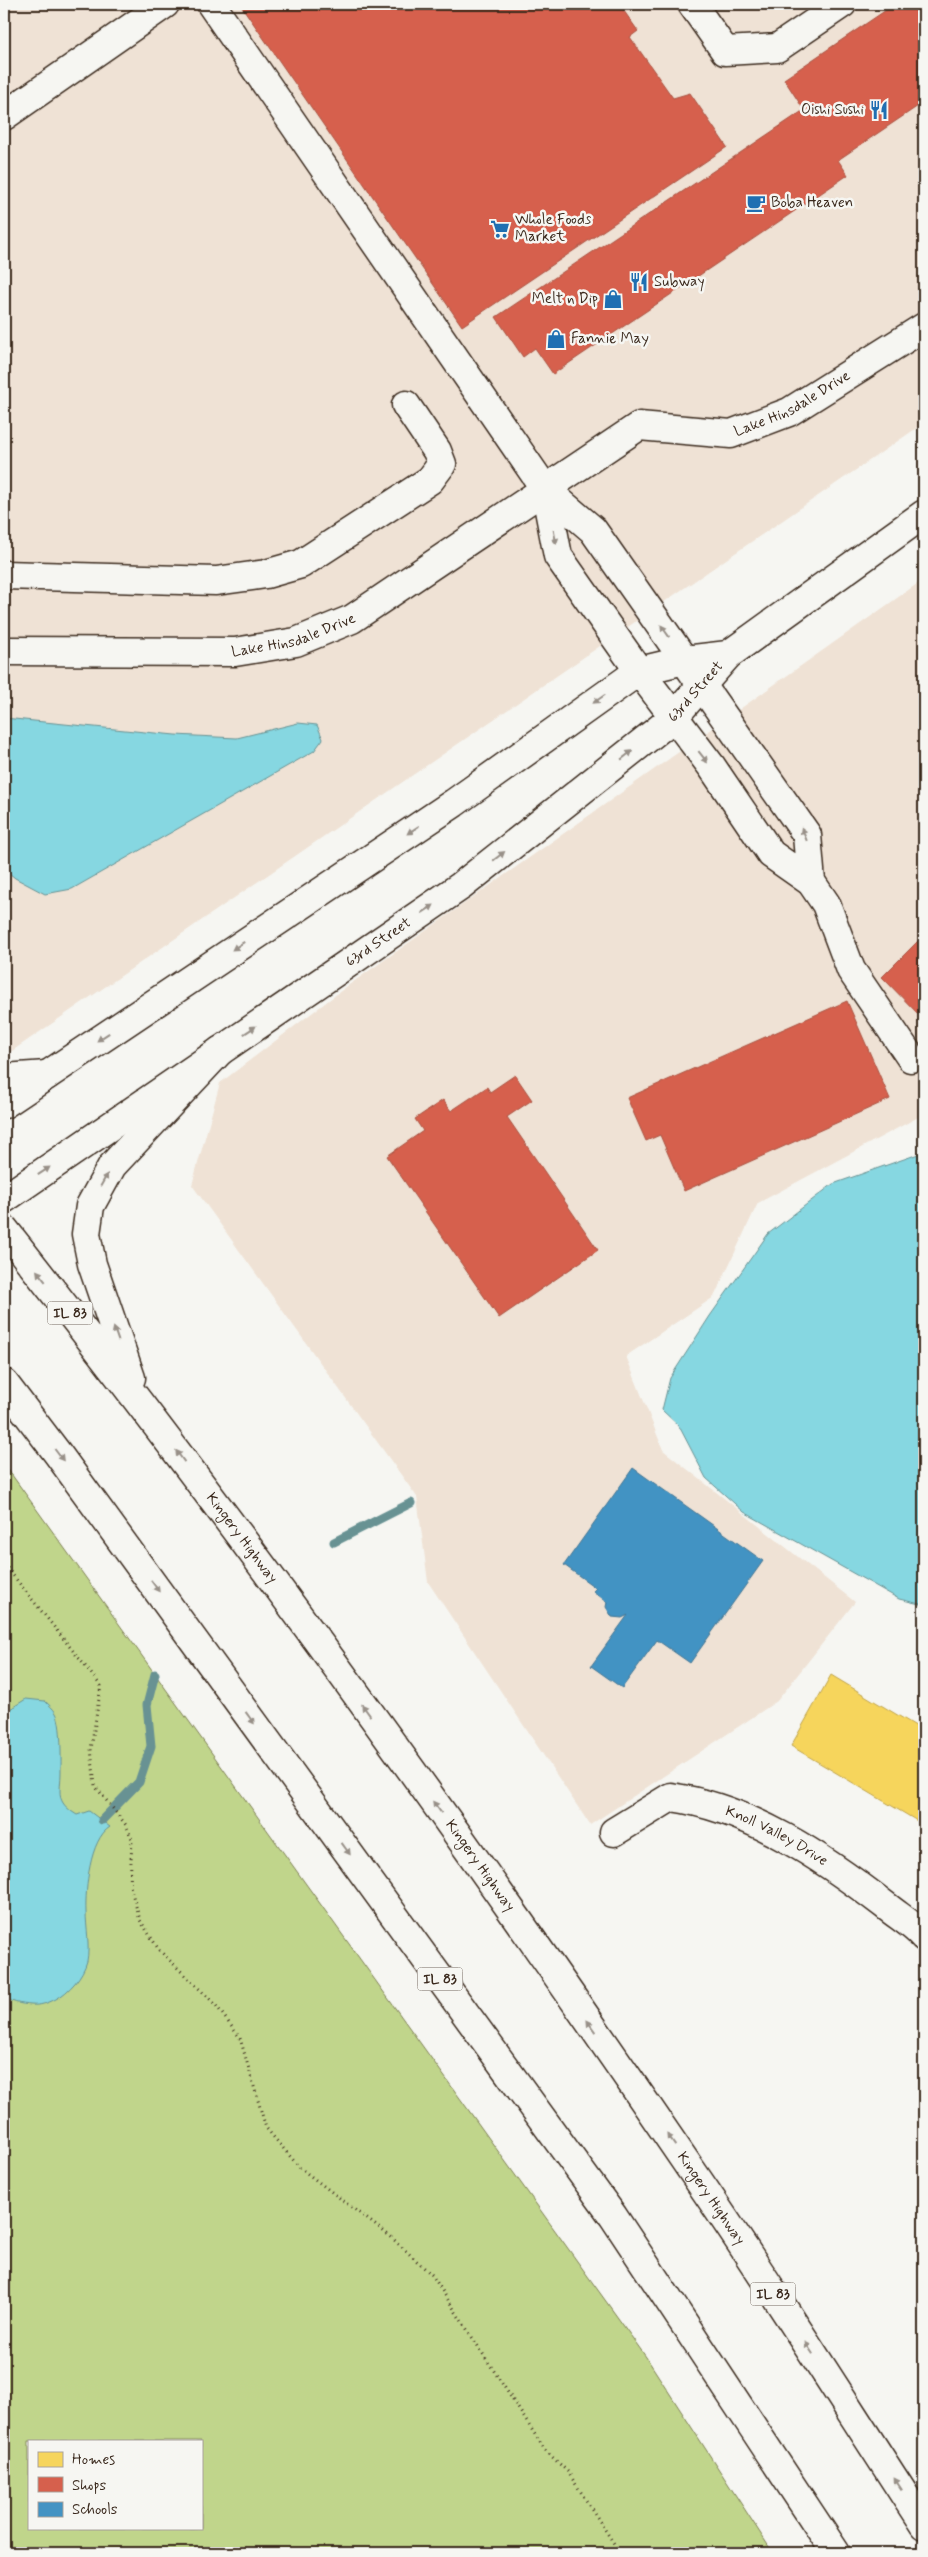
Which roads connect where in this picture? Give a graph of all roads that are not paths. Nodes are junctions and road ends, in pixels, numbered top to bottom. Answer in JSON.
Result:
{"nodes":[{"id":1,"x":165,"y":4,"type":"edge"},
{"id":2,"x":210,"y":4,"type":"edge"},
{"id":3,"x":692,"y":4,"type":"edge"},
{"id":4,"x":842,"y":4,"type":"edge"},
{"id":5,"x":4,"y":116,"type":"edge"},
{"id":6,"x":924,"y":327,"type":"edge"},
{"id":7,"x":406,"y":404,"type":"dead end"},
{"id":8,"x":545,"y":489,"type":"junction"},
{"id":9,"x":924,"y":514,"type":"edge"},
{"id":10,"x":4,"y":575,"type":"edge"},
{"id":11,"x":4,"y":651,"type":"edge"},
{"id":12,"x":728,"y":655,"type":"junction"},
{"id":13,"x":685,"y":660,"type":"junction"},
{"id":14,"x":639,"y":671,"type":"junction"},
{"id":15,"x":704,"y":685,"type":"junction"},
{"id":16,"x":673,"y":718,"type":"junction"},
{"id":17,"x":811,"y":882,"type":"junction"},
{"id":18,"x":220,"y":1051,"type":"junction"},
{"id":19,"x":911,"y":1058,"type":"dead end"},
{"id":20,"x":47,"y":1075,"type":"junction"},
{"id":21,"x":4,"y":1078,"type":"edge"},
{"id":22,"x":4,"y":1104,"type":"edge"},
{"id":23,"x":4,"y":1199,"type":"edge"},
{"id":24,"x":4,"y":1229,"type":"edge"},
{"id":25,"x":4,"y":1383,"type":"edge"},
{"id":26,"x":137,"y":1396,"type":"junction"},
{"id":27,"x":4,"y":1399,"type":"edge"},
{"id":28,"x":29,"y":1416,"type":"junction"},
{"id":29,"x":614,"y":1832,"type":"dead end"},
{"id":30,"x":924,"y":1937,"type":"edge"},
{"id":31,"x":924,"y":2525,"type":"edge"},
{"id":32,"x":836,"y":2553,"type":"edge"}],
"edges":[{"from":1,"to":5,"type":"main road"},
{"from":2,"to":8,"type":"main road"},
{"from":3,"to":4,"type":"main road"},
{"from":6,"to":8,"type":"main road","name":"Lake Hinsdale Drive"},
{"from":7,"to":10,"type":"main road"},
{"from":8,"to":11,"type":"main road","name":"Lake Hinsdale Drive"},
{"from":13,"to":8,"type":"main road","one_way":true},
{"from":8,"to":14,"type":"main road","one_way":true},
{"from":9,"to":12,"type":"main road","name":"63rd Street"},
{"from":12,"to":13,"type":"main road","name":"63rd Street"},
{"from":12,"to":15,"type":"main road","name":"63rd Street"},
{"from":13,"to":14,"type":"main road","name":"63rd Street"},
{"from":13,"to":15,"type":"main road"},
{"from":14,"to":16,"type":"main road"},
{"from":14,"to":20,"type":"main road","name":"63rd Street","one_way":true},
{"from":15,"to":16,"type":"main road","name":"63rd Street"},
{"from":17,"to":15,"type":"main road","one_way":true},
{"from":16,"to":17,"type":"main road","one_way":true},
{"from":18,"to":16,"type":"main road","name":"63rd Street","one_way":true},
{"from":17,"to":19,"type":"main road"},
{"from":23,"to":18,"type":"main road","name":"63rd Street","one_way":true},
{"from":26,"to":18,"type":"main road","one_way":true},
{"from":20,"to":21,"type":"main road"},
{"from":20,"to":22,"type":"main road","name":"63rd Street"},
{"from":26,"to":24,"type":"main road","name":"Kingery Highway","number":"IL 83","one_way":true},
{"from":25,"to":28,"type":"main road","number":"IL 83"},
{"from":31,"to":26,"type":"main road","name":"Kingery Highway","number":"IL 83","one_way":true},
{"from":27,"to":28,"type":"main road"},
{"from":28,"to":32,"type":"main road","number":"IL 83","one_way":true},
{"from":29,"to":30,"type":"main road","name":"Knoll Valley Drive"}]}
